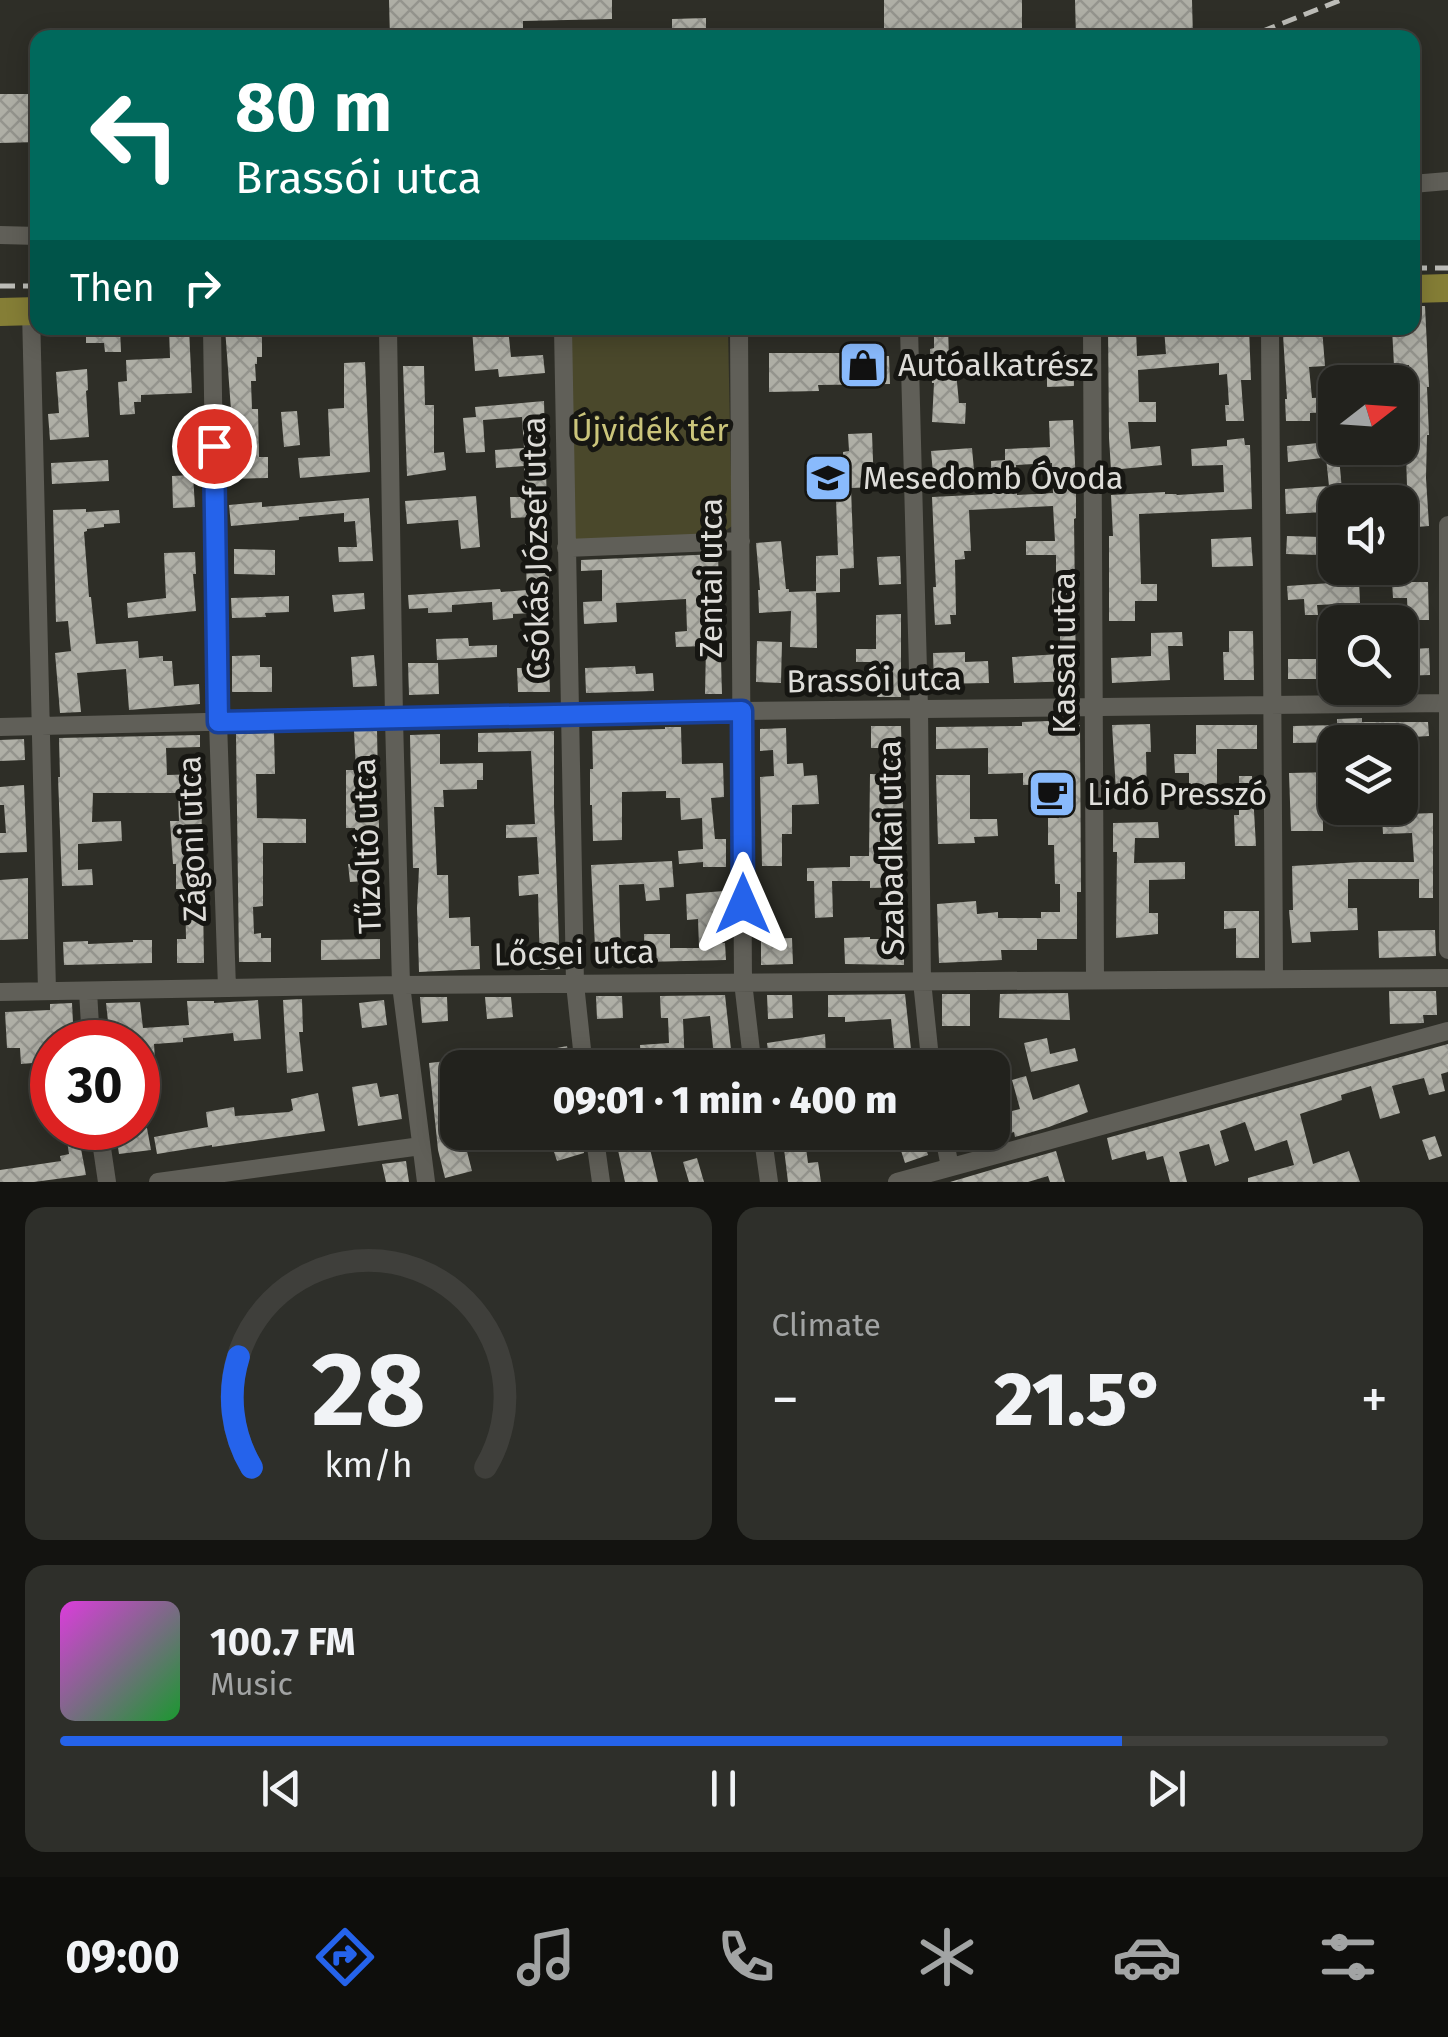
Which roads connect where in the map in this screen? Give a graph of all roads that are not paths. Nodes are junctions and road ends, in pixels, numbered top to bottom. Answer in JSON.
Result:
{"nodes":[{"id":1,"x":1448,"y":180,"type":"edge"},
{"id":2,"x":1420,"y":183,"type":"edge"},
{"id":3,"x":0,"y":235,"type":"edge"},
{"id":4,"x":30,"y":236,"type":"edge"},
{"id":5,"x":1448,"y":288,"type":"edge"},
{"id":6,"x":1420,"y":289,"type":"edge"},
{"id":7,"x":30,"y":311,"type":"edge"},
{"id":8,"x":0,"y":312,"type":"edge"},
{"id":9,"x":34,"y":335,"type":"edge"},
{"id":10,"x":212,"y":335,"type":"edge"},
{"id":11,"x":388,"y":335,"type":"edge"},
{"id":12,"x":562,"y":335,"type":"edge"},
{"id":13,"x":739,"y":335,"type":"edge"},
{"id":14,"x":909,"y":335,"type":"edge"},
{"id":15,"x":1092,"y":335,"type":"edge"},
{"id":16,"x":1270,"y":335,"type":"edge"},
{"id":17,"x":1448,"y":525,"type":"edge"},
{"id":18,"x":741,"y":542,"type":"junction"},
{"id":19,"x":566,"y":548,"type":"junction"},
{"id":20,"x":1448,"y":703,"type":"edge"},
{"id":21,"x":1274,"y":705,"type":"junction"},
{"id":22,"x":1094,"y":707,"type":"junction"},
{"id":23,"x":920,"y":709,"type":"junction"},
{"id":24,"x":742,"y":711,"type":"junction"},
{"id":25,"x":568,"y":713,"type":"junction"},
{"id":26,"x":394,"y":719,"type":"junction"},
{"id":27,"x":218,"y":722,"type":"junction"},
{"id":28,"x":0,"y":726,"type":"edge"},
{"id":29,"x":41,"y":726,"type":"junction"},
{"id":30,"x":1448,"y":950,"type":"edge"},
{"id":31,"x":1274,"y":978,"type":"junction"},
{"id":32,"x":1448,"y":978,"type":"edge"},
{"id":33,"x":1095,"y":979,"type":"junction"},
{"id":34,"x":922,"y":981,"type":"junction"},
{"id":35,"x":744,"y":982,"type":"junction"},
{"id":36,"x":575,"y":984,"type":"junction"},
{"id":37,"x":401,"y":985,"type":"junction"},
{"id":38,"x":226,"y":988,"type":"junction"},
{"id":39,"x":88,"y":990,"type":"junction"},
{"id":40,"x":46,"y":991,"type":"junction"},
{"id":41,"x":0,"y":992,"type":"edge"},
{"id":42,"x":90,"y":1020,"type":"edge"},
{"id":43,"x":1448,"y":1031,"type":"edge"},
{"id":44,"x":582,"y":1050,"type":"edge"},
{"id":45,"x":751,"y":1050,"type":"edge"},
{"id":46,"x":929,"y":1050,"type":"edge"},
{"id":47,"x":421,"y":1146,"type":"junction"},
{"id":48,"x":102,"y":1150,"type":"edge"},
{"id":49,"x":597,"y":1150,"type":"edge"},
{"id":50,"x":765,"y":1150,"type":"edge"},
{"id":51,"x":947,"y":1150,"type":"edge"},
{"id":52,"x":950,"y":1167,"type":"junction"},
{"id":53,"x":106,"y":1182,"type":"edge"},
{"id":54,"x":158,"y":1182,"type":"edge"},
{"id":55,"x":426,"y":1182,"type":"edge"},
{"id":56,"x":601,"y":1182,"type":"edge"},
{"id":57,"x":769,"y":1182,"type":"edge"},
{"id":58,"x":896,"y":1182,"type":"edge"}],
"edges":[{"from":1,"to":2,"type":"street"},
{"from":3,"to":4,"type":"street"},
{"from":5,"to":6,"type":"main road"},
{"from":7,"to":8,"type":"main road"},
{"from":9,"to":29,"type":"street"},
{"from":10,"to":27,"type":"street","name":"Zágoni utca"},
{"from":11,"to":26,"type":"street","name":"Tűzoltó utca"},
{"from":12,"to":19,"type":"street","name":"Csókás József utca"},
{"from":13,"to":18,"type":"street","name":"Zentai utca"},
{"from":14,"to":23,"type":"street","name":"Szabadkai utca"},
{"from":15,"to":22,"type":"street","name":"Kassai utca"},
{"from":16,"to":21,"type":"street"},
{"from":17,"to":20,"type":"street"},
{"from":18,"to":19,"type":"street"},
{"from":18,"to":24,"type":"street","name":"Zentai utca"},
{"from":19,"to":25,"type":"street","name":"Csókás József utca"},
{"from":20,"to":21,"type":"street","name":"Brassói utca"},
{"from":20,"to":30,"type":"street"},
{"from":21,"to":22,"type":"street","name":"Brassói utca"},
{"from":21,"to":31,"type":"street"},
{"from":22,"to":23,"type":"street","name":"Brassói utca"},
{"from":22,"to":33,"type":"street","name":"Kassai utca"},
{"from":23,"to":24,"type":"street","name":"Brassói utca"},
{"from":23,"to":34,"type":"street","name":"Szabadkai utca"},
{"from":24,"to":25,"type":"street","name":"Brassói utca"},
{"from":24,"to":35,"type":"street","name":"Zentai utca"},
{"from":25,"to":26,"type":"street","name":"Brassói utca"},
{"from":25,"to":36,"type":"street","name":"Csókás József utca"},
{"from":26,"to":27,"type":"street","name":"Brassói utca"},
{"from":26,"to":37,"type":"street","name":"Tűzoltó utca"},
{"from":27,"to":29,"type":"street","name":"Brassói utca"},
{"from":27,"to":38,"type":"street","name":"Zágoni utca"},
{"from":28,"to":29,"type":"street","name":"Brassói utca"},
{"from":29,"to":40,"type":"street"},
{"from":31,"to":32,"type":"street","name":"Lőcsei utca"},
{"from":31,"to":33,"type":"street","name":"Lőcsei utca"},
{"from":33,"to":34,"type":"street","name":"Lőcsei utca"},
{"from":34,"to":35,"type":"street","name":"Lőcsei utca"},
{"from":34,"to":46,"type":"street","name":"Szabadkai utca"},
{"from":35,"to":36,"type":"street","name":"Lőcsei utca"},
{"from":35,"to":45,"type":"street","name":"Zentai utca"},
{"from":36,"to":37,"type":"street","name":"Lőcsei utca"},
{"from":36,"to":44,"type":"street","name":"Csókás József utca"},
{"from":37,"to":38,"type":"street","name":"Lőcsei utca"},
{"from":37,"to":47,"type":"street","name":"Tűzoltó utca"},
{"from":38,"to":39,"type":"street","name":"Lőcsei utca"},
{"from":39,"to":40,"type":"street","name":"Lőcsei utca"},
{"from":39,"to":42,"type":"street"},
{"from":40,"to":41,"type":"street","name":"Lőcsei utca"},
{"from":43,"to":52,"type":"street"},
{"from":47,"to":54,"type":"street"},
{"from":47,"to":55,"type":"street","name":"Tűzoltó utca"},
{"from":48,"to":53,"type":"street"},
{"from":49,"to":56,"type":"street"},
{"from":50,"to":57,"type":"street"},
{"from":51,"to":52,"type":"street"},
{"from":52,"to":58,"type":"street"}]}
